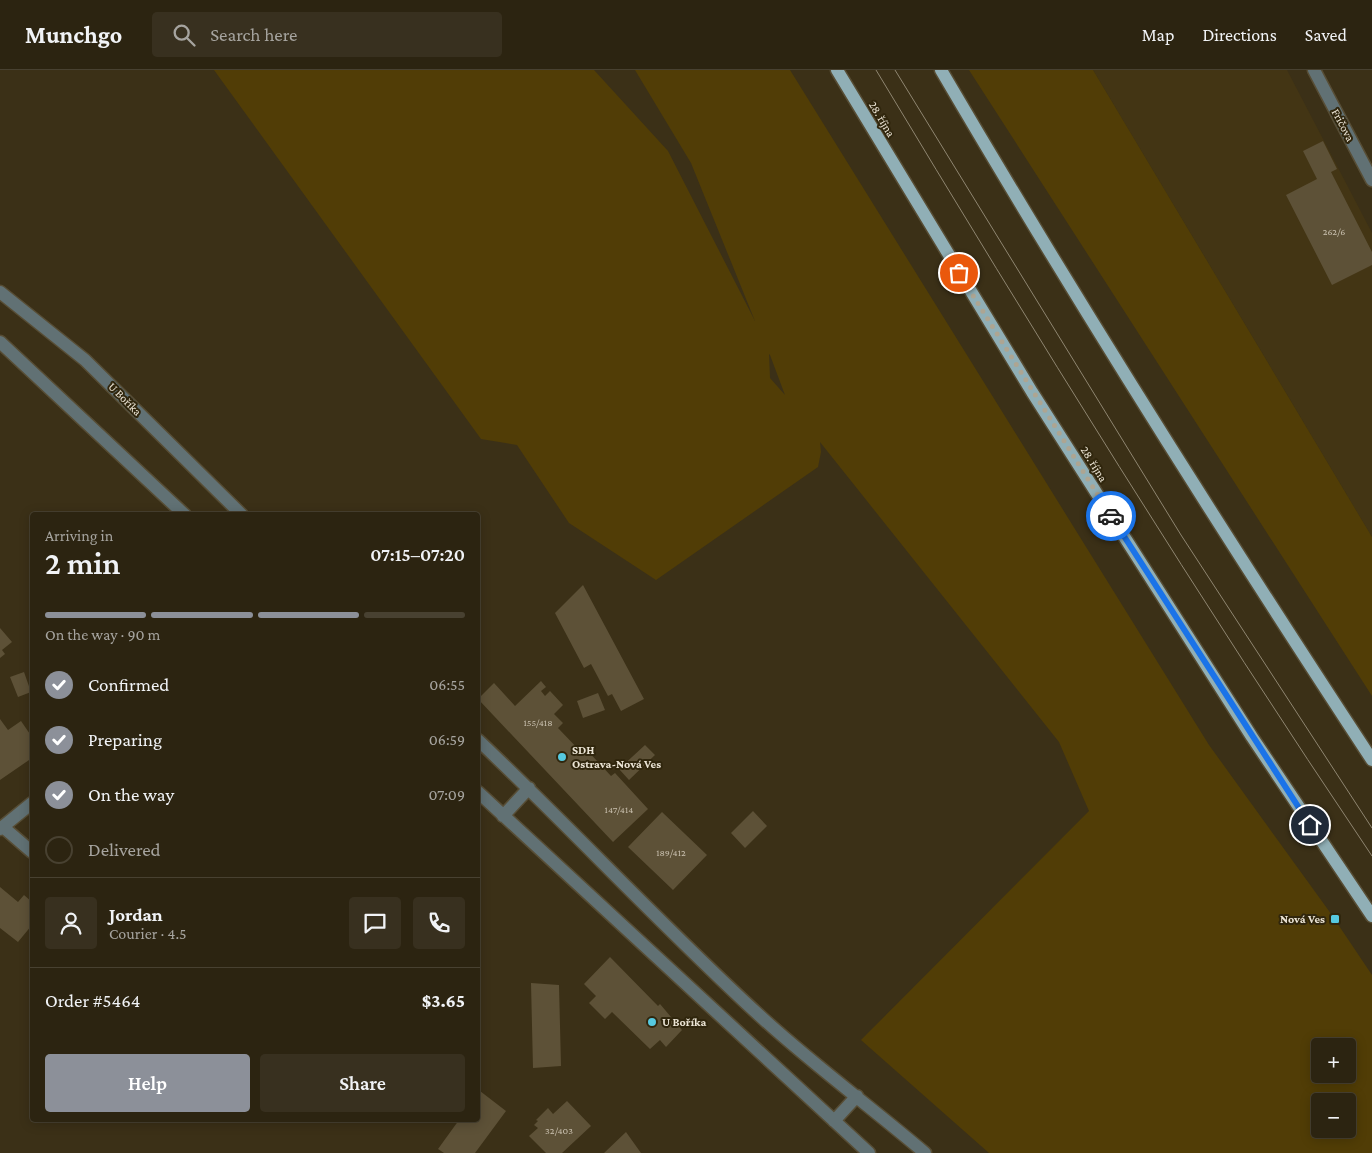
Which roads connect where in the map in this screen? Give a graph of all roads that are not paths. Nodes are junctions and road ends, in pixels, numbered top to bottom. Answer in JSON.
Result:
{"nodes":[{"id":1,"x":837,"y":70,"type":"edge"},
{"id":2,"x":941,"y":70,"type":"edge"},
{"id":3,"x":1314,"y":70,"type":"edge"},
{"id":4,"x":1372,"y":180,"type":"edge"},
{"id":5,"x":0,"y":292,"type":"edge"},
{"id":6,"x":0,"y":342,"type":"edge"},
{"id":7,"x":182,"y":512,"type":"edge"},
{"id":8,"x":239,"y":512,"type":"edge"},
{"id":9,"x":480,"y":742,"type":"edge"},
{"id":10,"x":1372,"y":760,"type":"edge"},
{"id":11,"x":529,"y":788,"type":"junction"},
{"id":12,"x":480,"y":794,"type":"edge"},
{"id":13,"x":30,"y":805,"type":"edge"},
{"id":14,"x":503,"y":816,"type":"junction"},
{"id":15,"x":2,"y":828,"type":"edge"},
{"id":16,"x":30,"y":850,"type":"edge"},
{"id":17,"x":1372,"y":916,"type":"edge"},
{"id":18,"x":857,"y":1096,"type":"junction"},
{"id":19,"x":834,"y":1121,"type":"junction"},
{"id":20,"x":869,"y":1153,"type":"edge"},
{"id":21,"x":925,"y":1153,"type":"edge"}],
"edges":[{"from":1,"to":17,"type":"main road","name":"28. října"},
{"from":2,"to":10,"type":"main road"},
{"from":3,"to":4,"type":"street","name":"Fričova"},
{"from":5,"to":8,"type":"street","name":"U Boříka"},
{"from":6,"to":7,"type":"street"},
{"from":9,"to":11,"type":"street"},
{"from":11,"to":14,"type":"street"},
{"from":11,"to":18,"type":"street"},
{"from":12,"to":14,"type":"street"},
{"from":13,"to":15,"type":"street"},
{"from":14,"to":19,"type":"street"},
{"from":15,"to":16,"type":"street"},
{"from":18,"to":19,"type":"street"},
{"from":18,"to":21,"type":"street"},
{"from":19,"to":20,"type":"street"}]}
